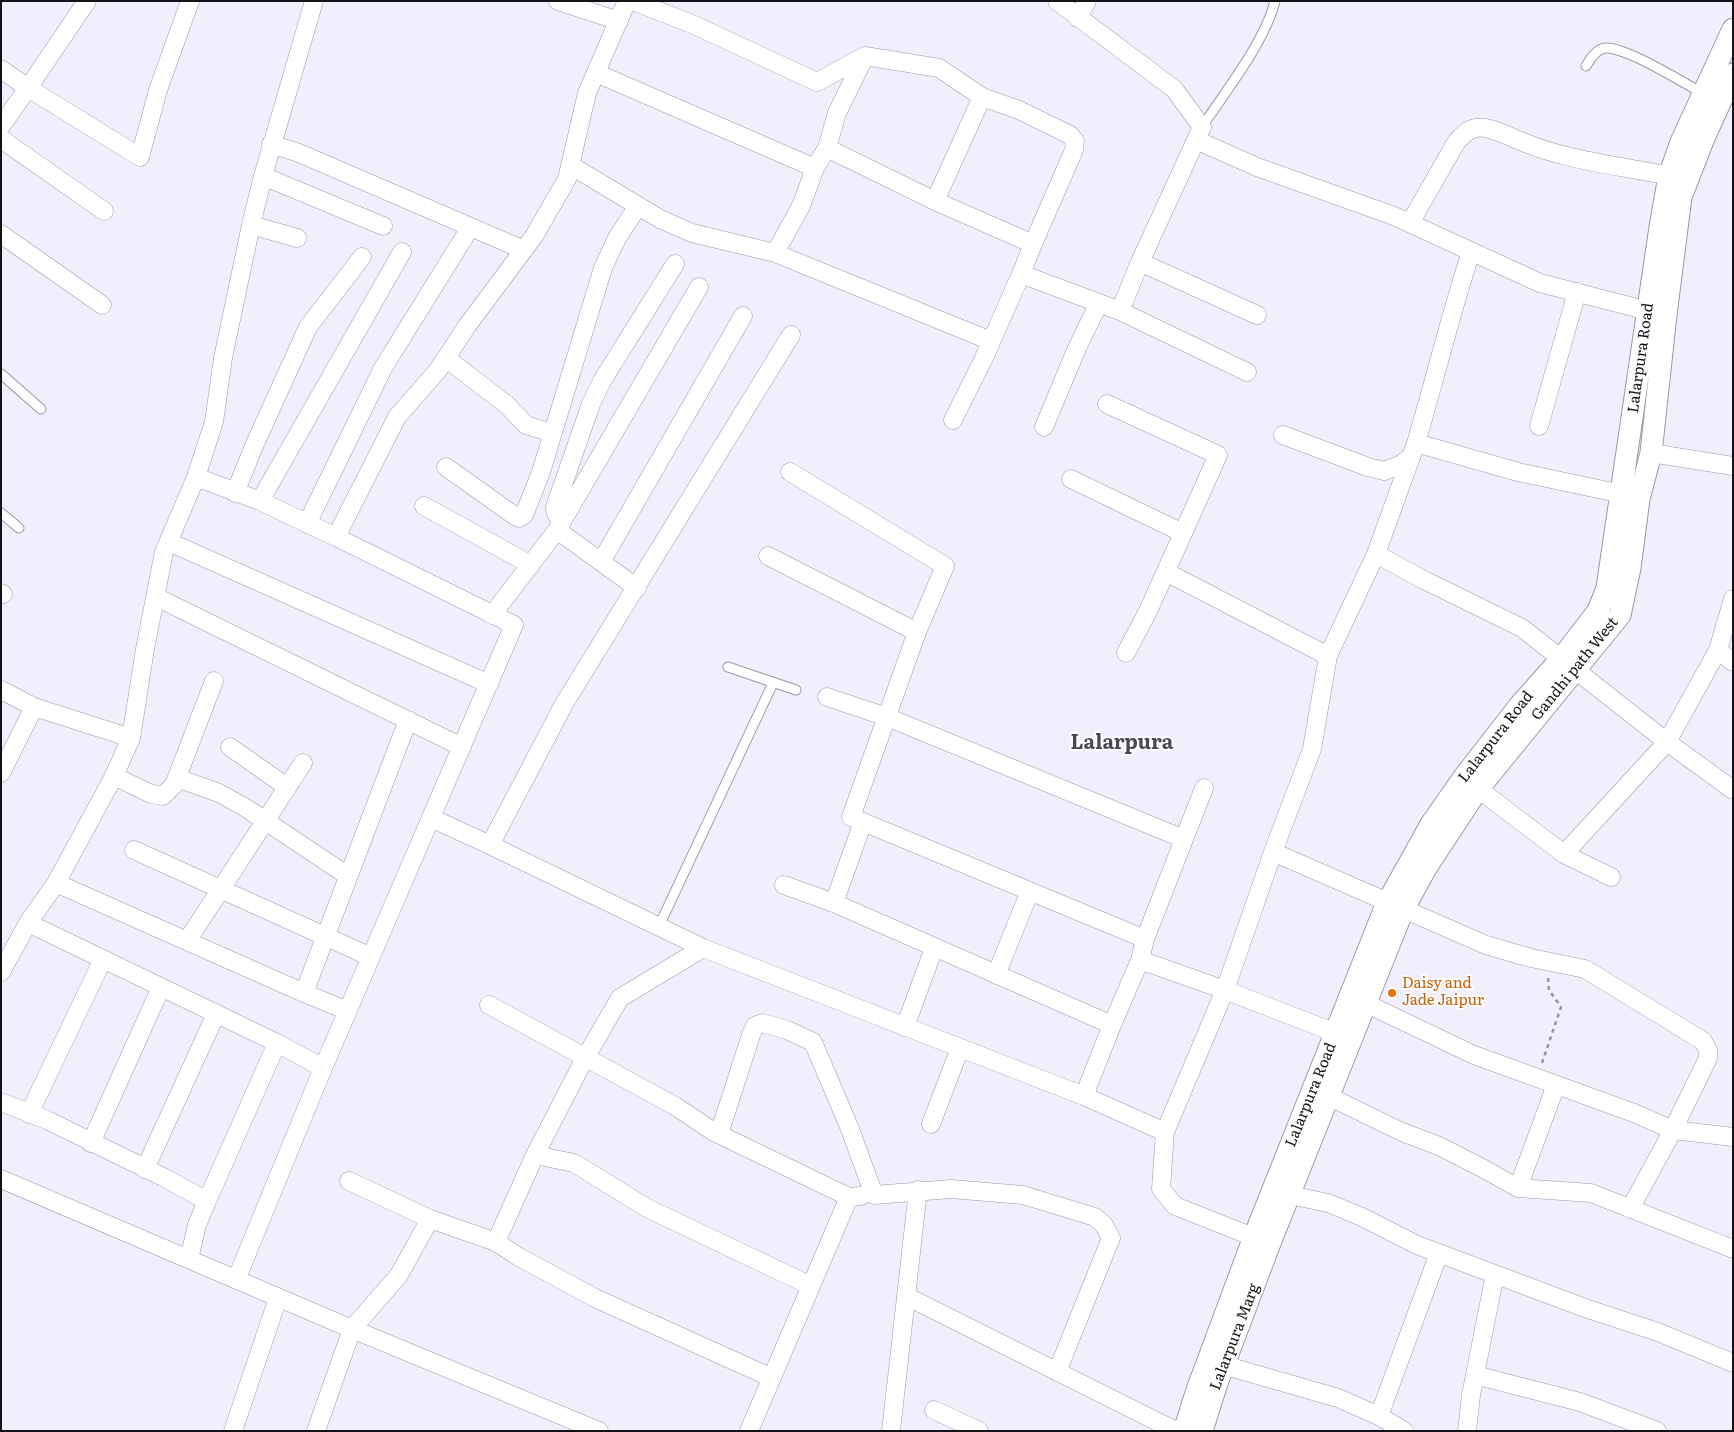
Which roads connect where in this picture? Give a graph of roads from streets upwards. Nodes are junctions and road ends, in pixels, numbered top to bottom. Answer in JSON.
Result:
{"nodes":[{"id":1,"x":87,"y":1,"type":"edge"},
{"id":2,"x":190,"y":1,"type":"edge"},
{"id":3,"x":314,"y":1,"type":"edge"},
{"id":4,"x":558,"y":1,"type":"edge"},
{"id":5,"x":627,"y":1,"type":"edge"},
{"id":6,"x":633,"y":1,"type":"edge"},
{"id":7,"x":1057,"y":1,"type":"edge"},
{"id":8,"x":1087,"y":1,"type":"edge"},
{"id":9,"x":1078,"y":18,"type":"junction"},
{"id":10,"x":618,"y":22,"type":"junction"},
{"id":11,"x":1733,"y":28,"type":"edge"},
{"id":12,"x":865,"y":56,"type":"junction"},
{"id":13,"x":1,"y":69,"type":"edge"},
{"id":14,"x":596,"y":73,"type":"junction"},
{"id":15,"x":1733,"y":74,"type":"edge"},
{"id":16,"x":28,"y":88,"type":"junction"},
{"id":17,"x":982,"y":97,"type":"junction"},
{"id":18,"x":1,"y":126,"type":"edge"},
{"id":19,"x":1199,"y":134,"type":"junction"},
{"id":20,"x":1,"y":138,"type":"edge"},
{"id":21,"x":272,"y":144,"type":"junction"},
{"id":22,"x":827,"y":148,"type":"junction"},
{"id":23,"x":570,"y":165,"type":"junction"},
{"id":24,"x":815,"y":168,"type":"junction"},
{"id":25,"x":264,"y":176,"type":"junction"},
{"id":26,"x":1669,"y":176,"type":"junction"},
{"id":27,"x":935,"y":201,"type":"junction"},
{"id":28,"x":638,"y":206,"type":"junction"},
{"id":29,"x":104,"y":211,"type":"dead end"},
{"id":30,"x":1410,"y":223,"type":"junction"},
{"id":31,"x":251,"y":225,"type":"junction"},
{"id":32,"x":383,"y":226,"type":"dead end"},
{"id":33,"x":1,"y":234,"type":"edge"},
{"id":34,"x":465,"y":236,"type":"dead end"},
{"id":35,"x":297,"y":238,"type":"dead end"},
{"id":36,"x":1033,"y":244,"type":"junction"},
{"id":37,"x":524,"y":250,"type":"junction"},
{"id":38,"x":402,"y":252,"type":"dead end"},
{"id":39,"x":1471,"y":252,"type":"junction"},
{"id":40,"x":775,"y":253,"type":"junction"},
{"id":41,"x":362,"y":257,"type":"dead end"},
{"id":42,"x":1140,"y":262,"type":"junction"},
{"id":43,"x":675,"y":264,"type":"dead end"},
{"id":44,"x":1021,"y":274,"type":"junction"},
{"id":45,"x":699,"y":287,"type":"dead end"},
{"id":46,"x":1577,"y":292,"type":"junction"},
{"id":47,"x":1099,"y":302,"type":"junction"},
{"id":48,"x":102,"y":305,"type":"dead end"},
{"id":49,"x":1120,"y":311,"type":"junction"},
{"id":50,"x":1657,"y":313,"type":"junction"},
{"id":51,"x":1257,"y":315,"type":"dead end"},
{"id":52,"x":743,"y":316,"type":"dead end"},
{"id":53,"x":791,"y":335,"type":"dead end"},
{"id":54,"x":991,"y":341,"type":"junction"},
{"id":55,"x":446,"y":358,"type":"junction"},
{"id":56,"x":1247,"y":372,"type":"dead end"},
{"id":57,"x":1107,"y":404,"type":"dead end"},
{"id":58,"x":954,"y":420,"type":"dead end"},
{"id":59,"x":1539,"y":426,"type":"dead end"},
{"id":60,"x":1044,"y":427,"type":"dead end"},
{"id":61,"x":552,"y":433,"type":"junction"},
{"id":62,"x":1283,"y":435,"type":"dead end"},
{"id":63,"x":1413,"y":450,"type":"junction"},
{"id":64,"x":1652,"y":453,"type":"junction"},
{"id":65,"x":1733,"y":466,"type":"edge"},
{"id":66,"x":446,"y":467,"type":"dead end"},
{"id":67,"x":790,"y":472,"type":"dead end"},
{"id":68,"x":196,"y":477,"type":"junction"},
{"id":69,"x":1071,"y":479,"type":"dead end"},
{"id":70,"x":235,"y":493,"type":"junction"},
{"id":71,"x":1622,"y":494,"type":"junction"},
{"id":72,"x":260,"y":501,"type":"junction"},
{"id":73,"x":424,"y":506,"type":"dead end"},
{"id":74,"x":307,"y":524,"type":"junction"},
{"id":75,"x":560,"y":525,"type":"junction"},
{"id":76,"x":1183,"y":534,"type":"junction"},
{"id":77,"x":336,"y":537,"type":"junction"},
{"id":78,"x":168,"y":542,"type":"junction"},
{"id":79,"x":1376,"y":554,"type":"junction"},
{"id":80,"x":768,"y":556,"type":"dead end"},
{"id":81,"x":601,"y":562,"type":"junction"},
{"id":82,"x":531,"y":565,"type":"junction"},
{"id":83,"x":1166,"y":572,"type":"junction"},
{"id":84,"x":637,"y":588,"type":"junction"},
{"id":85,"x":156,"y":597,"type":"junction"},
{"id":86,"x":1733,"y":599,"type":"edge"},
{"id":87,"x":492,"y":615,"type":"junction"},
{"id":88,"x":917,"y":632,"type":"junction"},
{"id":89,"x":1718,"y":650,"type":"junction"},
{"id":90,"x":1126,"y":653,"type":"dead end"},
{"id":91,"x":1328,"y":656,"type":"junction"},
{"id":92,"x":1733,"y":662,"type":"edge"},
{"id":93,"x":1568,"y":665,"type":"junction"},
{"id":94,"x":214,"y":681,"type":"dead end"},
{"id":95,"x":489,"y":684,"type":"junction"},
{"id":96,"x":1,"y":690,"type":"edge"},
{"id":97,"x":827,"y":698,"type":"dead end"},
{"id":98,"x":34,"y":707,"type":"junction"},
{"id":99,"x":887,"y":717,"type":"junction"},
{"id":100,"x":408,"y":720,"type":"junction"},
{"id":101,"x":131,"y":738,"type":"junction"},
{"id":102,"x":1667,"y":742,"type":"junction"},
{"id":103,"x":230,"y":747,"type":"dead end"},
{"id":104,"x":462,"y":747,"type":"junction"},
{"id":105,"x":303,"y":763,"type":"dead end"},
{"id":106,"x":1,"y":773,"type":"edge"},
{"id":107,"x":114,"y":776,"type":"junction"},
{"id":108,"x":177,"y":778,"type":"junction"},
{"id":109,"x":1471,"y":783,"type":"junction"},
{"id":110,"x":287,"y":787,"type":"junction"},
{"id":111,"x":1204,"y":788,"type":"dead end"},
{"id":112,"x":1733,"y":790,"type":"edge"},
{"id":113,"x":431,"y":818,"type":"junction"},
{"id":114,"x":266,"y":820,"type":"junction"},
{"id":115,"x":863,"y":822,"type":"junction"},
{"id":116,"x":1184,"y":839,"type":"junction"},
{"id":117,"x":490,"y":845,"type":"junction"},
{"id":118,"x":134,"y":850,"type":"dead end"},
{"id":119,"x":1273,"y":852,"type":"junction"},
{"id":120,"x":1564,"y":854,"type":"junction"},
{"id":121,"x":348,"y":876,"type":"junction"},
{"id":122,"x":1611,"y":877,"type":"dead end"},
{"id":123,"x":56,"y":883,"type":"junction"},
{"id":124,"x":784,"y":885,"type":"dead end"},
{"id":125,"x":221,"y":890,"type":"junction"},
{"id":126,"x":1030,"y":891,"type":"junction"},
{"id":127,"x":834,"y":903,"type":"junction"},
{"id":128,"x":1395,"y":907,"type":"junction"},
{"id":129,"x":28,"y":923,"type":"junction"},
{"id":130,"x":326,"y":936,"type":"junction"},
{"id":131,"x":1145,"y":939,"type":"junction"},
{"id":132,"x":187,"y":941,"type":"junction"},
{"id":133,"x":703,"y":948,"type":"junction"},
{"id":134,"x":934,"y":948,"type":"junction"},
{"id":135,"x":371,"y":957,"type":"junction"},
{"id":136,"x":103,"y":959,"type":"junction"},
{"id":137,"x":1140,"y":960,"type":"junction"},
{"id":138,"x":1,"y":972,"type":"edge"},
{"id":139,"x":996,"y":975,"type":"junction"},
{"id":140,"x":161,"y":987,"type":"junction"},
{"id":141,"x":1226,"y":990,"type":"junction"},
{"id":142,"x":304,"y":993,"type":"junction"},
{"id":143,"x":1365,"y":1003,"type":"junction"},
{"id":144,"x":489,"y":1005,"type":"dead end"},
{"id":145,"x":348,"y":1010,"type":"junction"},
{"id":146,"x":216,"y":1014,"type":"junction"},
{"id":147,"x":1112,"y":1025,"type":"junction"},
{"id":148,"x":905,"y":1027,"type":"junction"},
{"id":149,"x":1343,"y":1036,"type":"junction"},
{"id":150,"x":277,"y":1043,"type":"junction"},
{"id":151,"x":960,"y":1048,"type":"junction"},
{"id":152,"x":585,"y":1058,"type":"junction"},
{"id":153,"x":323,"y":1068,"type":"junction"},
{"id":154,"x":1556,"y":1085,"type":"junction"},
{"id":155,"x":1320,"y":1094,"type":"junction"},
{"id":156,"x":1084,"y":1096,"type":"junction"},
{"id":157,"x":1,"y":1102,"type":"edge"},
{"id":158,"x":29,"y":1114,"type":"junction"},
{"id":159,"x":931,"y":1124,"type":"dead end"},
{"id":160,"x":1673,"y":1130,"type":"junction"},
{"id":161,"x":1165,"y":1132,"type":"junction"},
{"id":162,"x":719,"y":1134,"type":"junction"},
{"id":163,"x":1733,"y":1137,"type":"edge"},
{"id":164,"x":91,"y":1143,"type":"junction"},
{"id":165,"x":535,"y":1154,"type":"junction"},
{"id":166,"x":145,"y":1169,"type":"junction"},
{"id":167,"x":1,"y":1179,"type":"edge"},
{"id":168,"x":349,"y":1181,"type":"dead end"},
{"id":169,"x":1518,"y":1188,"type":"junction"},
{"id":170,"x":918,"y":1190,"type":"junction"},
{"id":171,"x":874,"y":1195,"type":"junction"},
{"id":172,"x":1290,"y":1195,"type":"junction"},
{"id":173,"x":849,"y":1197,"type":"junction"},
{"id":174,"x":207,"y":1201,"type":"junction"},
{"id":175,"x":1630,"y":1209,"type":"junction"},
{"id":176,"x":430,"y":1219,"type":"junction"},
{"id":177,"x":1262,"y":1240,"type":"junction"},
{"id":178,"x":496,"y":1242,"type":"junction"},
{"id":179,"x":1733,"y":1249,"type":"edge"},
{"id":180,"x":1439,"y":1253,"type":"junction"},
{"id":181,"x":189,"y":1259,"type":"junction"},
{"id":182,"x":1495,"y":1274,"type":"junction"},
{"id":183,"x":236,"y":1280,"type":"junction"},
{"id":184,"x":811,"y":1286,"type":"junction"},
{"id":185,"x":906,"y":1296,"type":"junction"},
{"id":186,"x":278,"y":1298,"type":"junction"},
{"id":187,"x":352,"y":1329,"type":"junction"},
{"id":188,"x":1733,"y":1363,"type":"edge"},
{"id":189,"x":1223,"y":1365,"type":"junction"},
{"id":190,"x":1057,"y":1372,"type":"junction"},
{"id":191,"x":1475,"y":1375,"type":"junction"},
{"id":192,"x":772,"y":1378,"type":"junction"},
{"id":193,"x":934,"y":1410,"type":"dead end"},
{"id":194,"x":1379,"y":1416,"type":"junction"},
{"id":195,"x":596,"y":1430,"type":"edge"},
{"id":196,"x":233,"y":1431,"type":"edge"},
{"id":197,"x":316,"y":1431,"type":"edge"},
{"id":198,"x":749,"y":1431,"type":"edge"},
{"id":199,"x":891,"y":1431,"type":"edge"},
{"id":200,"x":979,"y":1431,"type":"edge"},
{"id":201,"x":1176,"y":1431,"type":"edge"},
{"id":202,"x":1184,"y":1431,"type":"edge"},
{"id":203,"x":1202,"y":1431,"type":"edge"},
{"id":204,"x":1404,"y":1431,"type":"edge"},
{"id":205,"x":1467,"y":1431,"type":"edge"},
{"id":206,"x":1657,"y":1431,"type":"edge"}],
"edges":[{"from":1,"to":16,"type":"street"},
{"from":2,"to":16,"type":"street"},
{"from":3,"to":21,"type":"street"},
{"from":4,"to":10,"type":"street"},
{"from":5,"to":10,"type":"street"},
{"from":6,"to":12,"type":"street"},
{"from":7,"to":9,"type":"street"},
{"from":8,"to":9,"type":"street"},
{"from":9,"to":19,"type":"street"},
{"from":10,"to":14,"type":"street"},
{"from":11,"to":26,"type":"street","name":"Lalarpura Road"},
{"from":12,"to":17,"type":"street"},
{"from":12,"to":22,"type":"street"},
{"from":13,"to":16,"type":"street"},
{"from":14,"to":23,"type":"street"},
{"from":14,"to":24,"type":"street"},
{"from":15,"to":50,"type":"street","name":"Gandhi path West"},
{"from":16,"to":18,"type":"street"},
{"from":17,"to":27,"type":"street"},
{"from":17,"to":36,"type":"street"},
{"from":19,"to":30,"type":"street"},
{"from":19,"to":42,"type":"street"},
{"from":20,"to":29,"type":"street"},
{"from":21,"to":25,"type":"street"},
{"from":21,"to":37,"type":"street"},
{"from":22,"to":24,"type":"street"},
{"from":22,"to":27,"type":"street"},
{"from":23,"to":28,"type":"street"},
{"from":23,"to":37,"type":"street"},
{"from":24,"to":40,"type":"street"},
{"from":25,"to":31,"type":"street"},
{"from":25,"to":32,"type":"street"},
{"from":26,"to":30,"type":"street"},
{"from":26,"to":50,"type":"street","name":"Lalarpura Road"},
{"from":27,"to":36,"type":"street"},
{"from":28,"to":40,"type":"street"},
{"from":28,"to":61,"type":"street"},
{"from":30,"to":39,"type":"street"},
{"from":31,"to":35,"type":"street"},
{"from":31,"to":68,"type":"street"},
{"from":33,"to":48,"type":"street"},
{"from":34,"to":74,"type":"street"},
{"from":36,"to":44,"type":"street"},
{"from":37,"to":55,"type":"street"},
{"from":38,"to":72,"type":"street"},
{"from":39,"to":46,"type":"street"},
{"from":39,"to":63,"type":"street"},
{"from":40,"to":54,"type":"street"},
{"from":41,"to":70,"type":"street"},
{"from":42,"to":49,"type":"street"},
{"from":42,"to":51,"type":"street"},
{"from":43,"to":75,"type":"street"},
{"from":44,"to":47,"type":"street"},
{"from":44,"to":54,"type":"street"},
{"from":45,"to":75,"type":"street"},
{"from":46,"to":50,"type":"street"},
{"from":46,"to":59,"type":"street"},
{"from":47,"to":49,"type":"street"},
{"from":47,"to":60,"type":"street"},
{"from":49,"to":56,"type":"street"},
{"from":50,"to":64,"type":"street","name":"Gandhi path West"},
{"from":50,"to":71,"type":"street","name":"Lalarpura Road"},
{"from":52,"to":81,"type":"street"},
{"from":53,"to":84,"type":"street"},
{"from":54,"to":58,"type":"street"},
{"from":55,"to":61,"type":"street"},
{"from":55,"to":77,"type":"street"},
{"from":57,"to":76,"type":"street"},
{"from":61,"to":66,"type":"street"},
{"from":62,"to":63,"type":"street"},
{"from":63,"to":71,"type":"street"},
{"from":63,"to":79,"type":"street"},
{"from":64,"to":65,"type":"street"},
{"from":64,"to":93,"type":"street","name":"Gandhi path West"},
{"from":67,"to":88,"type":"street"},
{"from":68,"to":70,"type":"street"},
{"from":68,"to":78,"type":"street"},
{"from":69,"to":76,"type":"street"},
{"from":70,"to":72,"type":"street"},
{"from":71,"to":93,"type":"street","name":"Lalarpura Road"},
{"from":72,"to":74,"type":"street"},
{"from":73,"to":82,"type":"street"},
{"from":74,"to":77,"type":"street"},
{"from":75,"to":81,"type":"street"},
{"from":75,"to":82,"type":"street"},
{"from":76,"to":83,"type":"street"},
{"from":77,"to":87,"type":"street"},
{"from":78,"to":85,"type":"street"},
{"from":78,"to":95,"type":"street"},
{"from":79,"to":91,"type":"street"},
{"from":79,"to":93,"type":"street"},
{"from":80,"to":88,"type":"street"},
{"from":81,"to":84,"type":"street"},
{"from":82,"to":87,"type":"street"},
{"from":83,"to":90,"type":"street"},
{"from":83,"to":91,"type":"street"},
{"from":84,"to":117,"type":"street"},
{"from":85,"to":100,"type":"street"},
{"from":85,"to":101,"type":"street"},
{"from":86,"to":89,"type":"street"},
{"from":87,"to":95,"type":"street"},
{"from":88,"to":99,"type":"street"},
{"from":89,"to":92,"type":"street"},
{"from":89,"to":102,"type":"street"},
{"from":91,"to":119,"type":"street"},
{"from":93,"to":102,"type":"street"},
{"from":93,"to":109,"type":"street","name":"Gandhi path West"},
{"from":94,"to":108,"type":"street"},
{"from":95,"to":104,"type":"street"},
{"from":96,"to":98,"type":"street"},
{"from":97,"to":99,"type":"street"},
{"from":98,"to":101,"type":"street"},
{"from":98,"to":106,"type":"street"},
{"from":99,"to":115,"type":"street"},
{"from":99,"to":116,"type":"street"},
{"from":100,"to":104,"type":"street"},
{"from":100,"to":121,"type":"street"},
{"from":101,"to":107,"type":"street"},
{"from":102,"to":112,"type":"street"},
{"from":102,"to":120,"type":"street"},
{"from":103,"to":110,"type":"street"},
{"from":104,"to":113,"type":"street"},
{"from":105,"to":110,"type":"street"},
{"from":107,"to":108,"type":"street"},
{"from":107,"to":123,"type":"street"},
{"from":108,"to":114,"type":"street"},
{"from":109,"to":120,"type":"street"},
{"from":109,"to":128,"type":"street","name":"Gandhi path West"},
{"from":110,"to":114,"type":"street"},
{"from":111,"to":116,"type":"street"},
{"from":113,"to":117,"type":"street"},
{"from":113,"to":135,"type":"street"},
{"from":114,"to":121,"type":"street"},
{"from":114,"to":125,"type":"street"},
{"from":115,"to":126,"type":"street"},
{"from":115,"to":127,"type":"street"},
{"from":116,"to":131,"type":"street"},
{"from":117,"to":133,"type":"street"},
{"from":118,"to":125,"type":"street"},
{"from":119,"to":128,"type":"street"},
{"from":119,"to":141,"type":"street"},
{"from":120,"to":122,"type":"street"},
{"from":121,"to":130,"type":"street"},
{"from":123,"to":129,"type":"street"},
{"from":123,"to":132,"type":"street"},
{"from":124,"to":127,"type":"street"},
{"from":125,"to":130,"type":"street"},
{"from":125,"to":132,"type":"street"},
{"from":126,"to":131,"type":"street"},
{"from":126,"to":139,"type":"street"},
{"from":127,"to":134,"type":"street"},
{"from":128,"to":143,"type":"street","name":"Gandhi path West"},
{"from":128,"to":149,"type":"street","name":"Lalarpura Road"},
{"from":128,"to":160,"type":"street"},
{"from":129,"to":136,"type":"street"},
{"from":129,"to":138,"type":"street"},
{"from":130,"to":135,"type":"street"},
{"from":130,"to":142,"type":"street"},
{"from":131,"to":137,"type":"street"},
{"from":132,"to":142,"type":"street"},
{"from":133,"to":148,"type":"street"},
{"from":133,"to":152,"type":"street"},
{"from":134,"to":139,"type":"street"},
{"from":134,"to":148,"type":"street"},
{"from":135,"to":145,"type":"street"},
{"from":136,"to":140,"type":"street"},
{"from":136,"to":158,"type":"street"},
{"from":137,"to":141,"type":"street"},
{"from":137,"to":147,"type":"street"},
{"from":139,"to":147,"type":"street"},
{"from":140,"to":146,"type":"street"},
{"from":140,"to":164,"type":"street"},
{"from":141,"to":149,"type":"street"},
{"from":141,"to":161,"type":"street"},
{"from":142,"to":145,"type":"street"},
{"from":143,"to":149,"type":"street","name":"Gandhi path West"},
{"from":143,"to":154,"type":"street"},
{"from":144,"to":152,"type":"street"},
{"from":145,"to":153,"type":"street"},
{"from":146,"to":150,"type":"street"},
{"from":146,"to":166,"type":"street"},
{"from":147,"to":156,"type":"street"},
{"from":148,"to":151,"type":"street"},
{"from":149,"to":155,"type":"street","name":"Gandhi path West"},
{"from":150,"to":153,"type":"street"},
{"from":150,"to":174,"type":"street"},
{"from":151,"to":156,"type":"street"},
{"from":151,"to":159,"type":"street"},
{"from":152,"to":162,"type":"street"},
{"from":152,"to":165,"type":"street"},
{"from":153,"to":183,"type":"street"},
{"from":154,"to":160,"type":"street"},
{"from":154,"to":169,"type":"street"},
{"from":155,"to":169,"type":"street"},
{"from":155,"to":172,"type":"street","name":"Gandhi path West"},
{"from":155,"to":177,"type":"street","name":"Lalarpura Road"},
{"from":156,"to":161,"type":"street"},
{"from":157,"to":158,"type":"street"},
{"from":158,"to":164,"type":"street"},
{"from":160,"to":163,"type":"street"},
{"from":160,"to":175,"type":"street"},
{"from":161,"to":177,"type":"street"},
{"from":162,"to":171,"type":"street"},
{"from":162,"to":173,"type":"street"},
{"from":164,"to":166,"type":"street"},
{"from":165,"to":178,"type":"street"},
{"from":165,"to":184,"type":"street"},
{"from":166,"to":174,"type":"street"},
{"from":167,"to":181,"type":"street"},
{"from":168,"to":176,"type":"street"},
{"from":169,"to":175,"type":"street"},
{"from":170,"to":171,"type":"street"},
{"from":170,"to":185,"type":"street"},
{"from":170,"to":190,"type":"street"},
{"from":171,"to":173,"type":"street"},
{"from":172,"to":177,"type":"street","name":"Gandhi path West"},
{"from":172,"to":180,"type":"street"},
{"from":173,"to":184,"type":"street"},
{"from":174,"to":181,"type":"street"},
{"from":175,"to":179,"type":"street"},
{"from":176,"to":178,"type":"street"},
{"from":176,"to":187,"type":"street"},
{"from":177,"to":189,"type":"street","name":"Lalarpura Marg"},
{"from":177,"to":202,"type":"street","name":"Lalarpura Road"},
{"from":178,"to":192,"type":"street"},
{"from":180,"to":182,"type":"street"},
{"from":180,"to":194,"type":"street"},
{"from":181,"to":183,"type":"street"},
{"from":182,"to":188,"type":"street"},
{"from":182,"to":191,"type":"street"},
{"from":183,"to":186,"type":"street"},
{"from":184,"to":192,"type":"street"},
{"from":185,"to":190,"type":"street"},
{"from":185,"to":199,"type":"street"},
{"from":186,"to":187,"type":"street"},
{"from":186,"to":196,"type":"street"},
{"from":187,"to":195,"type":"street"},
{"from":187,"to":197,"type":"street"},
{"from":189,"to":194,"type":"street"},
{"from":189,"to":203,"type":"street","name":"Lalarpura Marg"},
{"from":190,"to":201,"type":"street"},
{"from":191,"to":205,"type":"street"},
{"from":191,"to":206,"type":"street"},
{"from":192,"to":198,"type":"street"},
{"from":193,"to":200,"type":"street"},
{"from":194,"to":204,"type":"street"}]}
